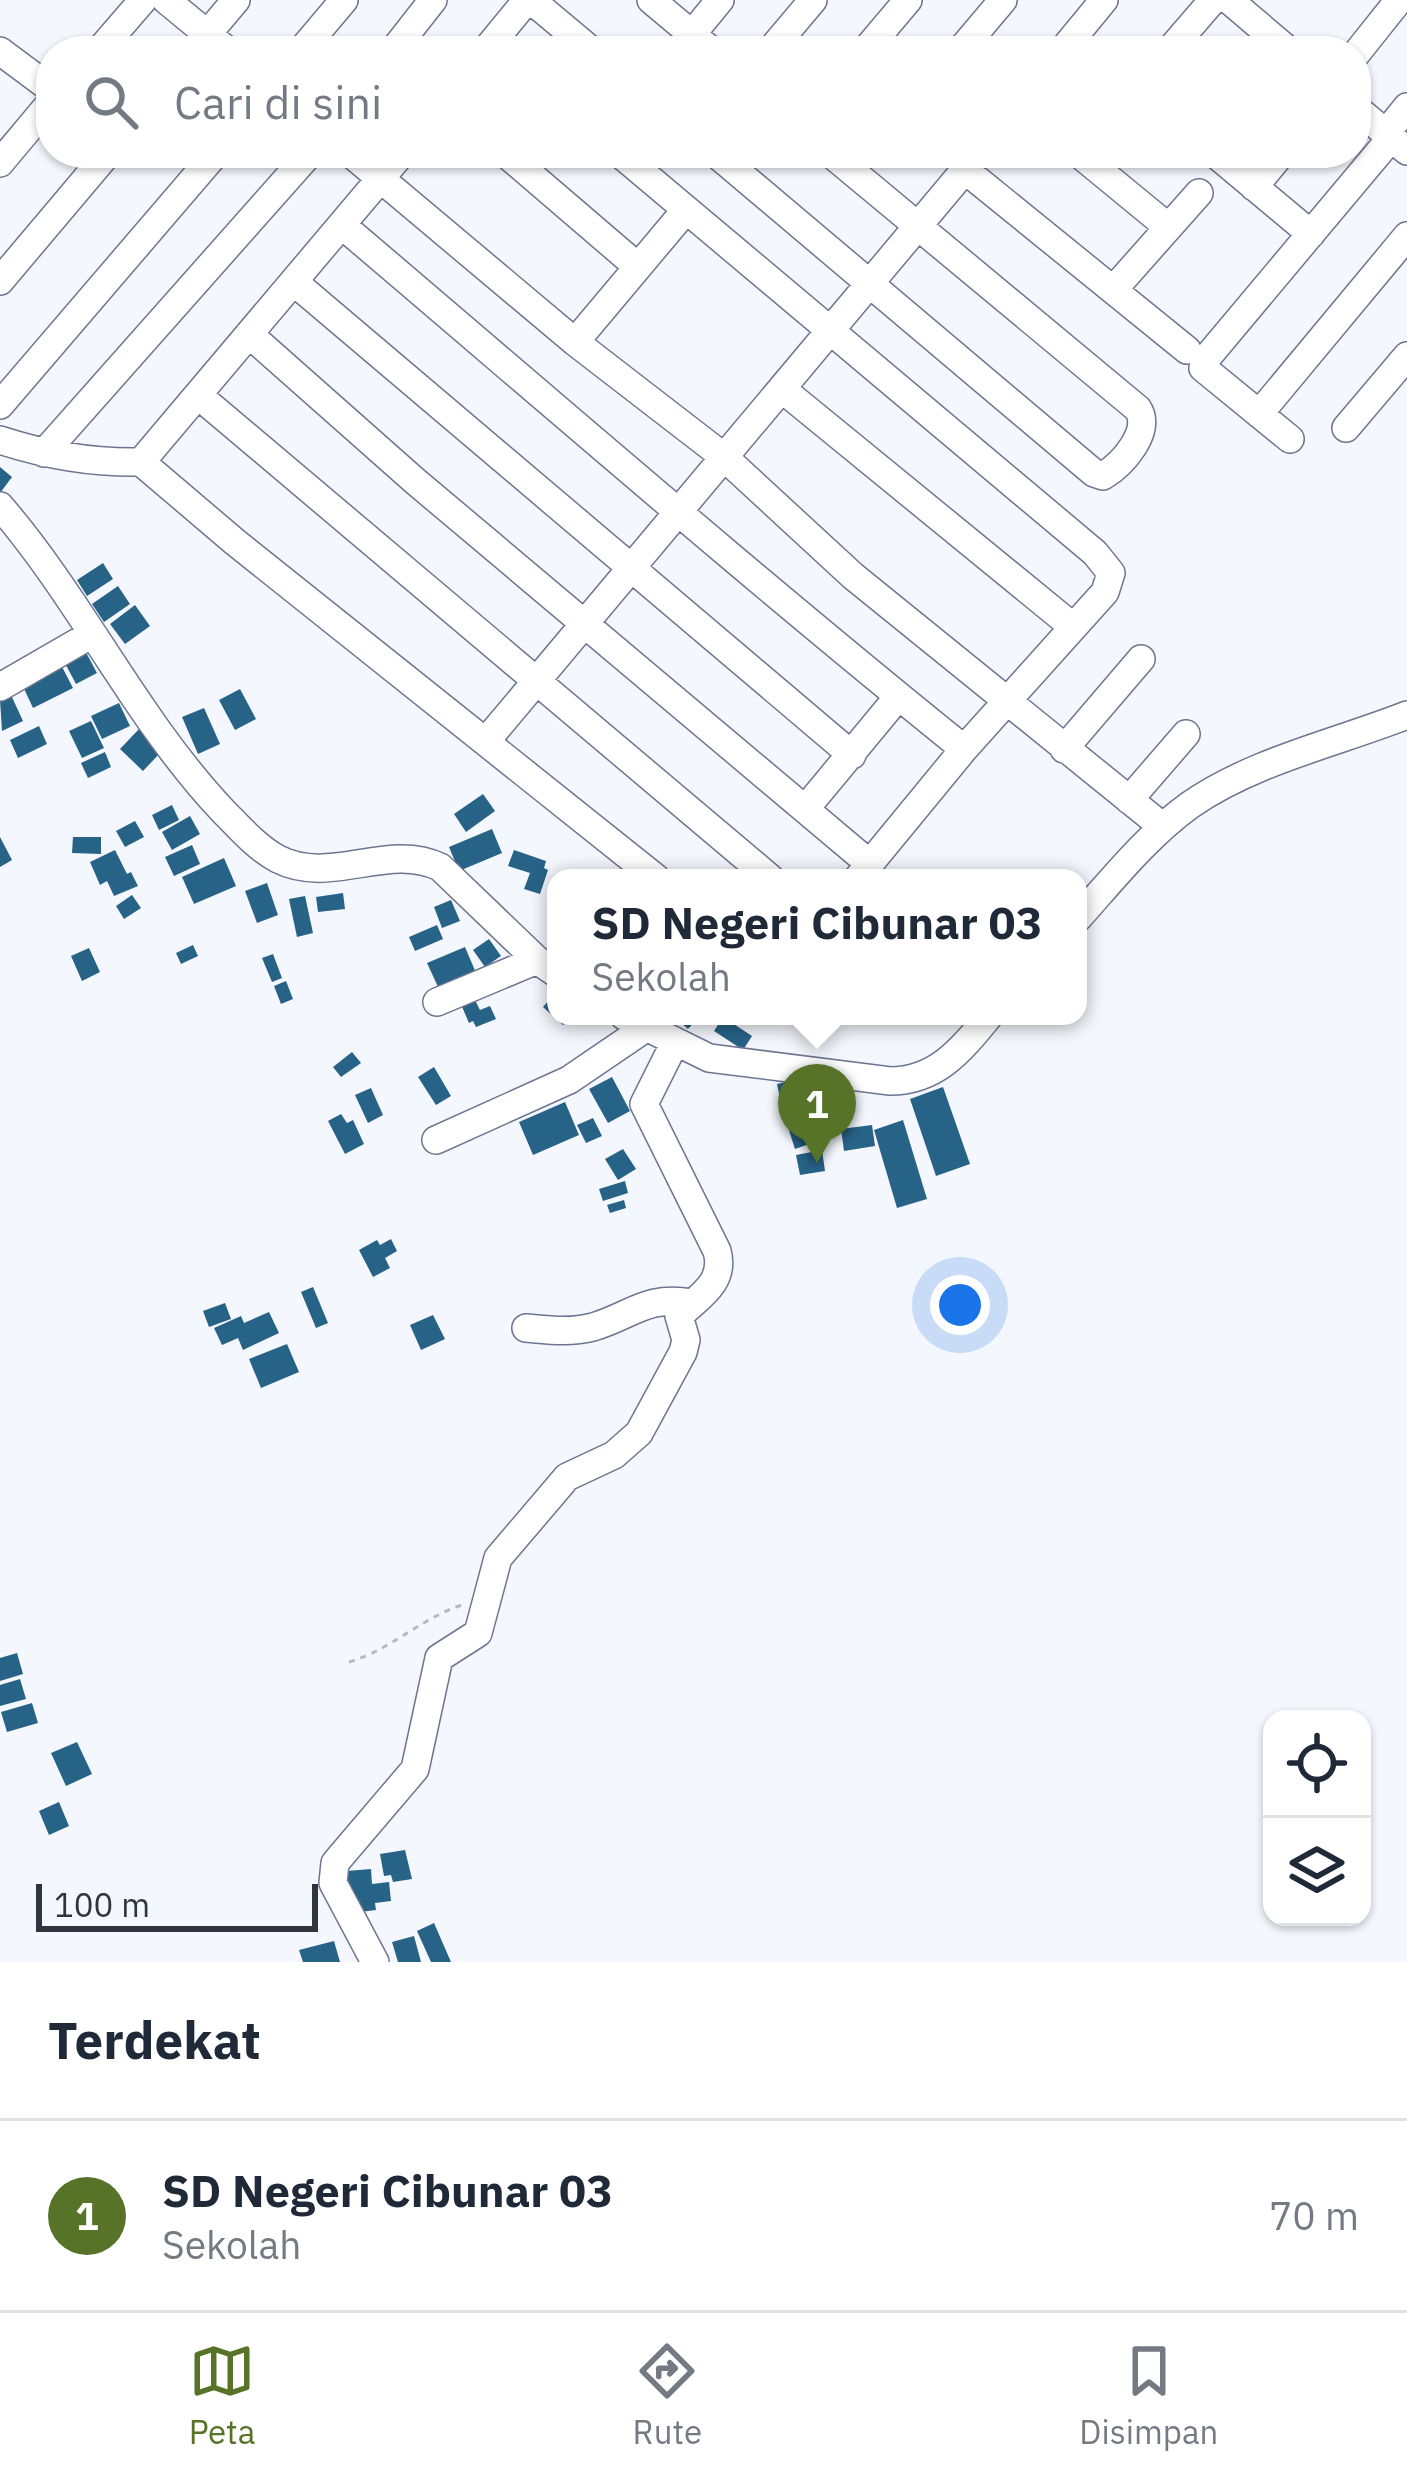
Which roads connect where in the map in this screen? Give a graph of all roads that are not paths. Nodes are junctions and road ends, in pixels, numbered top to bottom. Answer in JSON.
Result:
{"nodes":[{"id":1,"x":143,"y":0,"type":"edge"},
{"id":2,"x":166,"y":0,"type":"edge"},
{"id":3,"x":236,"y":0,"type":"edge"},
{"id":4,"x":344,"y":0,"type":"edge"},
{"id":5,"x":433,"y":0,"type":"edge"},
{"id":6,"x":529,"y":0,"type":"edge"},
{"id":7,"x":651,"y":0,"type":"edge"},
{"id":8,"x":720,"y":0,"type":"edge"},
{"id":9,"x":813,"y":0,"type":"edge"},
{"id":10,"x":908,"y":0,"type":"edge"},
{"id":11,"x":1003,"y":0,"type":"edge"},
{"id":12,"x":1104,"y":0,"type":"edge"},
{"id":13,"x":1213,"y":0,"type":"edge"},
{"id":14,"x":1228,"y":0,"type":"edge"},
{"id":15,"x":1399,"y":0,"type":"edge"},
{"id":16,"x":111,"y":36,"type":"edge"},
{"id":17,"x":200,"y":36,"type":"edge"},
{"id":18,"x":214,"y":36,"type":"edge"},
{"id":19,"x":314,"y":36,"type":"edge"},
{"id":20,"x":405,"y":36,"type":"edge"},
{"id":21,"x":502,"y":36,"type":"edge"},
{"id":22,"x":573,"y":36,"type":"edge"},
{"id":23,"x":695,"y":36,"type":"edge"},
{"id":24,"x":705,"y":36,"type":"edge"},
{"id":25,"x":783,"y":36,"type":"edge"},
{"id":26,"x":878,"y":36,"type":"edge"},
{"id":27,"x":973,"y":36,"type":"edge"},
{"id":28,"x":1076,"y":36,"type":"edge"},
{"id":29,"x":1182,"y":36,"type":"edge"},
{"id":30,"x":1266,"y":36,"type":"edge"},
{"id":31,"x":1370,"y":36,"type":"edge"},
{"id":32,"x":0,"y":51,"type":"edge"},
{"id":33,"x":36,"y":78,"type":"edge"},
{"id":34,"x":1407,"y":107,"type":"edge"},
{"id":35,"x":36,"y":119,"type":"edge"},
{"id":36,"x":1371,"y":121,"type":"edge"},
{"id":37,"x":1395,"y":141,"type":"edge"},
{"id":38,"x":3,"y":155,"type":"edge"},
{"id":39,"x":95,"y":168,"type":"edge"},
{"id":40,"x":203,"y":168,"type":"edge"},
{"id":41,"x":297,"y":168,"type":"edge"},
{"id":42,"x":368,"y":168,"type":"edge"},
{"id":43,"x":390,"y":168,"type":"edge"},
{"id":44,"x":522,"y":168,"type":"edge"},
{"id":45,"x":636,"y":168,"type":"edge"},
{"id":46,"x":733,"y":168,"type":"edge"},
{"id":47,"x":868,"y":168,"type":"edge"},
{"id":48,"x":966,"y":168,"type":"edge"},
{"id":49,"x":980,"y":168,"type":"edge"},
{"id":50,"x":1096,"y":168,"type":"edge"},
{"id":51,"x":1232,"y":168,"type":"edge"},
{"id":52,"x":1270,"y":168,"type":"edge"},
{"id":53,"x":1371,"y":168,"type":"edge"},
{"id":54,"x":1371,"y":168,"type":"edge"},
{"id":55,"x":382,"y":179,"type":"junction"},
{"id":56,"x":1254,"y":187,"type":"junction"},
{"id":57,"x":1199,"y":193,"type":"dead end"},
{"id":58,"x":685,"y":211,"type":"junction"},
{"id":59,"x":343,"y":226,"type":"junction"},
{"id":60,"x":917,"y":226,"type":"junction"},
{"id":61,"x":1168,"y":227,"type":"junction"},
{"id":62,"x":1311,"y":234,"type":"junction"},
{"id":63,"x":1407,"y":236,"type":"edge"},
{"id":64,"x":638,"y":267,"type":"junction"},
{"id":65,"x":0,"y":281,"type":"edge"},
{"id":66,"x":294,"y":282,"type":"junction"},
{"id":67,"x":871,"y":284,"type":"junction"},
{"id":68,"x":1113,"y":290,"type":"junction"},
{"id":69,"x":831,"y":332,"type":"junction"},
{"id":70,"x":249,"y":334,"type":"junction"},
{"id":71,"x":575,"y":342,"type":"junction"},
{"id":72,"x":1186,"y":350,"type":"dead end"},
{"id":73,"x":1407,"y":356,"type":"edge"},
{"id":74,"x":782,"y":389,"type":"junction"},
{"id":75,"x":199,"y":396,"type":"junction"},
{"id":76,"x":0,"y":405,"type":"edge"},
{"id":77,"x":1259,"y":414,"type":"junction"},
{"id":78,"x":1346,"y":428,"type":"dead end"},
{"id":79,"x":1290,"y":439,"type":"dead end"},
{"id":80,"x":0,"y":440,"type":"edge"},
{"id":81,"x":44,"y":453,"type":"junction"},
{"id":82,"x":724,"y":458,"type":"junction"},
{"id":83,"x":141,"y":462,"type":"junction"},
{"id":84,"x":0,"y":506,"type":"edge"},
{"id":85,"x":675,"y":513,"type":"junction"},
{"id":86,"x":630,"y":565,"type":"junction"},
{"id":87,"x":584,"y":624,"type":"junction"},
{"id":88,"x":1072,"y":626,"type":"junction"},
{"id":89,"x":92,"y":634,"type":"junction"},
{"id":90,"x":1141,"y":659,"type":"dead end"},
{"id":91,"x":538,"y":680,"type":"junction"},
{"id":92,"x":0,"y":687,"type":"edge"},
{"id":93,"x":898,"y":697,"type":"junction"},
{"id":94,"x":1008,"y":700,"type":"junction"},
{"id":95,"x":1407,"y":715,"type":"edge"},
{"id":96,"x":1186,"y":734,"type":"dead end"},
{"id":97,"x":487,"y":740,"type":"junction"},
{"id":98,"x":964,"y":749,"type":"junction"},
{"id":99,"x":1064,"y":749,"type":"junction"},
{"id":100,"x":852,"y":755,"type":"junction"},
{"id":101,"x":1129,"y":800,"type":"junction"},
{"id":102,"x":806,"y":808,"type":"junction"},
{"id":103,"x":1163,"y":827,"type":"junction"},
{"id":104,"x":645,"y":869,"type":"edge"},
{"id":105,"x":759,"y":869,"type":"edge"},
{"id":106,"x":862,"y":869,"type":"edge"},
{"id":107,"x":866,"y":869,"type":"edge"},
{"id":108,"x":1087,"y":908,"type":"edge"},
{"id":109,"x":547,"y":962,"type":"edge"},
{"id":110,"x":547,"y":965,"type":"edge"},
{"id":111,"x":437,"y":1003,"type":"dead end"},
{"id":112,"x":632,"y":1025,"type":"edge"},
{"id":113,"x":638,"y":1025,"type":"edge"},
{"id":114,"x":981,"y":1025,"type":"edge"},
{"id":115,"x":674,"y":1044,"type":"junction"},
{"id":116,"x":436,"y":1139,"type":"dead end"},
{"id":117,"x":692,"y":1304,"type":"junction"},
{"id":118,"x":526,"y":1328,"type":"dead end"},
{"id":119,"x":375,"y":1962,"type":"edge"}],
"edges":[{"from":1,"to":16,"type":"street"},
{"from":2,"to":17,"type":"street"},
{"from":3,"to":18,"type":"street"},
{"from":4,"to":19,"type":"street"},
{"from":5,"to":20,"type":"street"},
{"from":6,"to":21,"type":"street"},
{"from":6,"to":22,"type":"street"},
{"from":7,"to":23,"type":"street"},
{"from":8,"to":24,"type":"street"},
{"from":9,"to":25,"type":"street"},
{"from":10,"to":26,"type":"street"},
{"from":11,"to":27,"type":"street"},
{"from":12,"to":28,"type":"street"},
{"from":13,"to":29,"type":"street"},
{"from":14,"to":30,"type":"street"},
{"from":15,"to":31,"type":"street"},
{"from":32,"to":33,"type":"street"},
{"from":34,"to":37,"type":"street"},
{"from":35,"to":38,"type":"street"},
{"from":36,"to":37,"type":"street"},
{"from":37,"to":53,"type":"street"},
{"from":39,"to":65,"type":"street"},
{"from":40,"to":76,"type":"street"},
{"from":41,"to":81,"type":"street"},
{"from":42,"to":55,"type":"street"},
{"from":43,"to":55,"type":"street"},
{"from":44,"to":64,"type":"street"},
{"from":45,"to":58,"type":"street"},
{"from":46,"to":67,"type":"street"},
{"from":47,"to":60,"type":"street"},
{"from":48,"to":60,"type":"street"},
{"from":49,"to":68,"type":"street"},
{"from":50,"to":61,"type":"street"},
{"from":51,"to":56,"type":"street"},
{"from":52,"to":56,"type":"street"},
{"from":54,"to":62,"type":"street"},
{"from":55,"to":59,"type":"street"},
{"from":55,"to":71,"type":"street"},
{"from":56,"to":62,"type":"street"},
{"from":57,"to":61,"type":"street"},
{"from":58,"to":64,"type":"street"},
{"from":58,"to":69,"type":"street"},
{"from":59,"to":66,"type":"street"},
{"from":59,"to":85,"type":"street"},
{"from":60,"to":67,"type":"street"},
{"from":60,"to":67,"type":"street"},
{"from":61,"to":68,"type":"street"},
{"from":62,"to":77,"type":"street"},
{"from":63,"to":77,"type":"street"},
{"from":64,"to":71,"type":"street"},
{"from":66,"to":70,"type":"street"},
{"from":66,"to":86,"type":"street"},
{"from":67,"to":69,"type":"street"},
{"from":68,"to":72,"type":"street"},
{"from":69,"to":74,"type":"street"},
{"from":69,"to":88,"type":"street"},
{"from":70,"to":75,"type":"street"},
{"from":70,"to":87,"type":"street"},
{"from":71,"to":82,"type":"street"},
{"from":73,"to":78,"type":"street"},
{"from":74,"to":82,"type":"street"},
{"from":74,"to":88,"type":"street"},
{"from":75,"to":83,"type":"street"},
{"from":75,"to":91,"type":"street"},
{"from":77,"to":79,"type":"street"},
{"from":80,"to":81,"type":"street"},
{"from":81,"to":83,"type":"street"},
{"from":82,"to":85,"type":"street"},
{"from":82,"to":94,"type":"street"},
{"from":83,"to":97,"type":"street"},
{"from":84,"to":89,"type":"street"},
{"from":85,"to":86,"type":"street"},
{"from":85,"to":93,"type":"street"},
{"from":86,"to":87,"type":"street"},
{"from":86,"to":100,"type":"street"},
{"from":87,"to":91,"type":"street"},
{"from":87,"to":102,"type":"street"},
{"from":88,"to":94,"type":"street"},
{"from":89,"to":92,"type":"street"},
{"from":89,"to":109,"type":"street"},
{"from":90,"to":99,"type":"street"},
{"from":91,"to":97,"type":"street"},
{"from":91,"to":105,"type":"street"},
{"from":93,"to":98,"type":"street"},
{"from":93,"to":100,"type":"street"},
{"from":94,"to":98,"type":"street"},
{"from":94,"to":99,"type":"street"},
{"from":95,"to":103,"type":"street"},
{"from":96,"to":101,"type":"street"},
{"from":97,"to":104,"type":"street"},
{"from":98,"to":107,"type":"street"},
{"from":99,"to":101,"type":"street"},
{"from":100,"to":102,"type":"street"},
{"from":101,"to":103,"type":"street"},
{"from":102,"to":106,"type":"street"},
{"from":103,"to":108,"type":"street"},
{"from":110,"to":111,"type":"street"},
{"from":112,"to":116,"type":"street"},
{"from":113,"to":115,"type":"street"},
{"from":114,"to":115,"type":"street"},
{"from":115,"to":117,"type":"street"},
{"from":117,"to":118,"type":"street"},
{"from":117,"to":119,"type":"street"}]}
